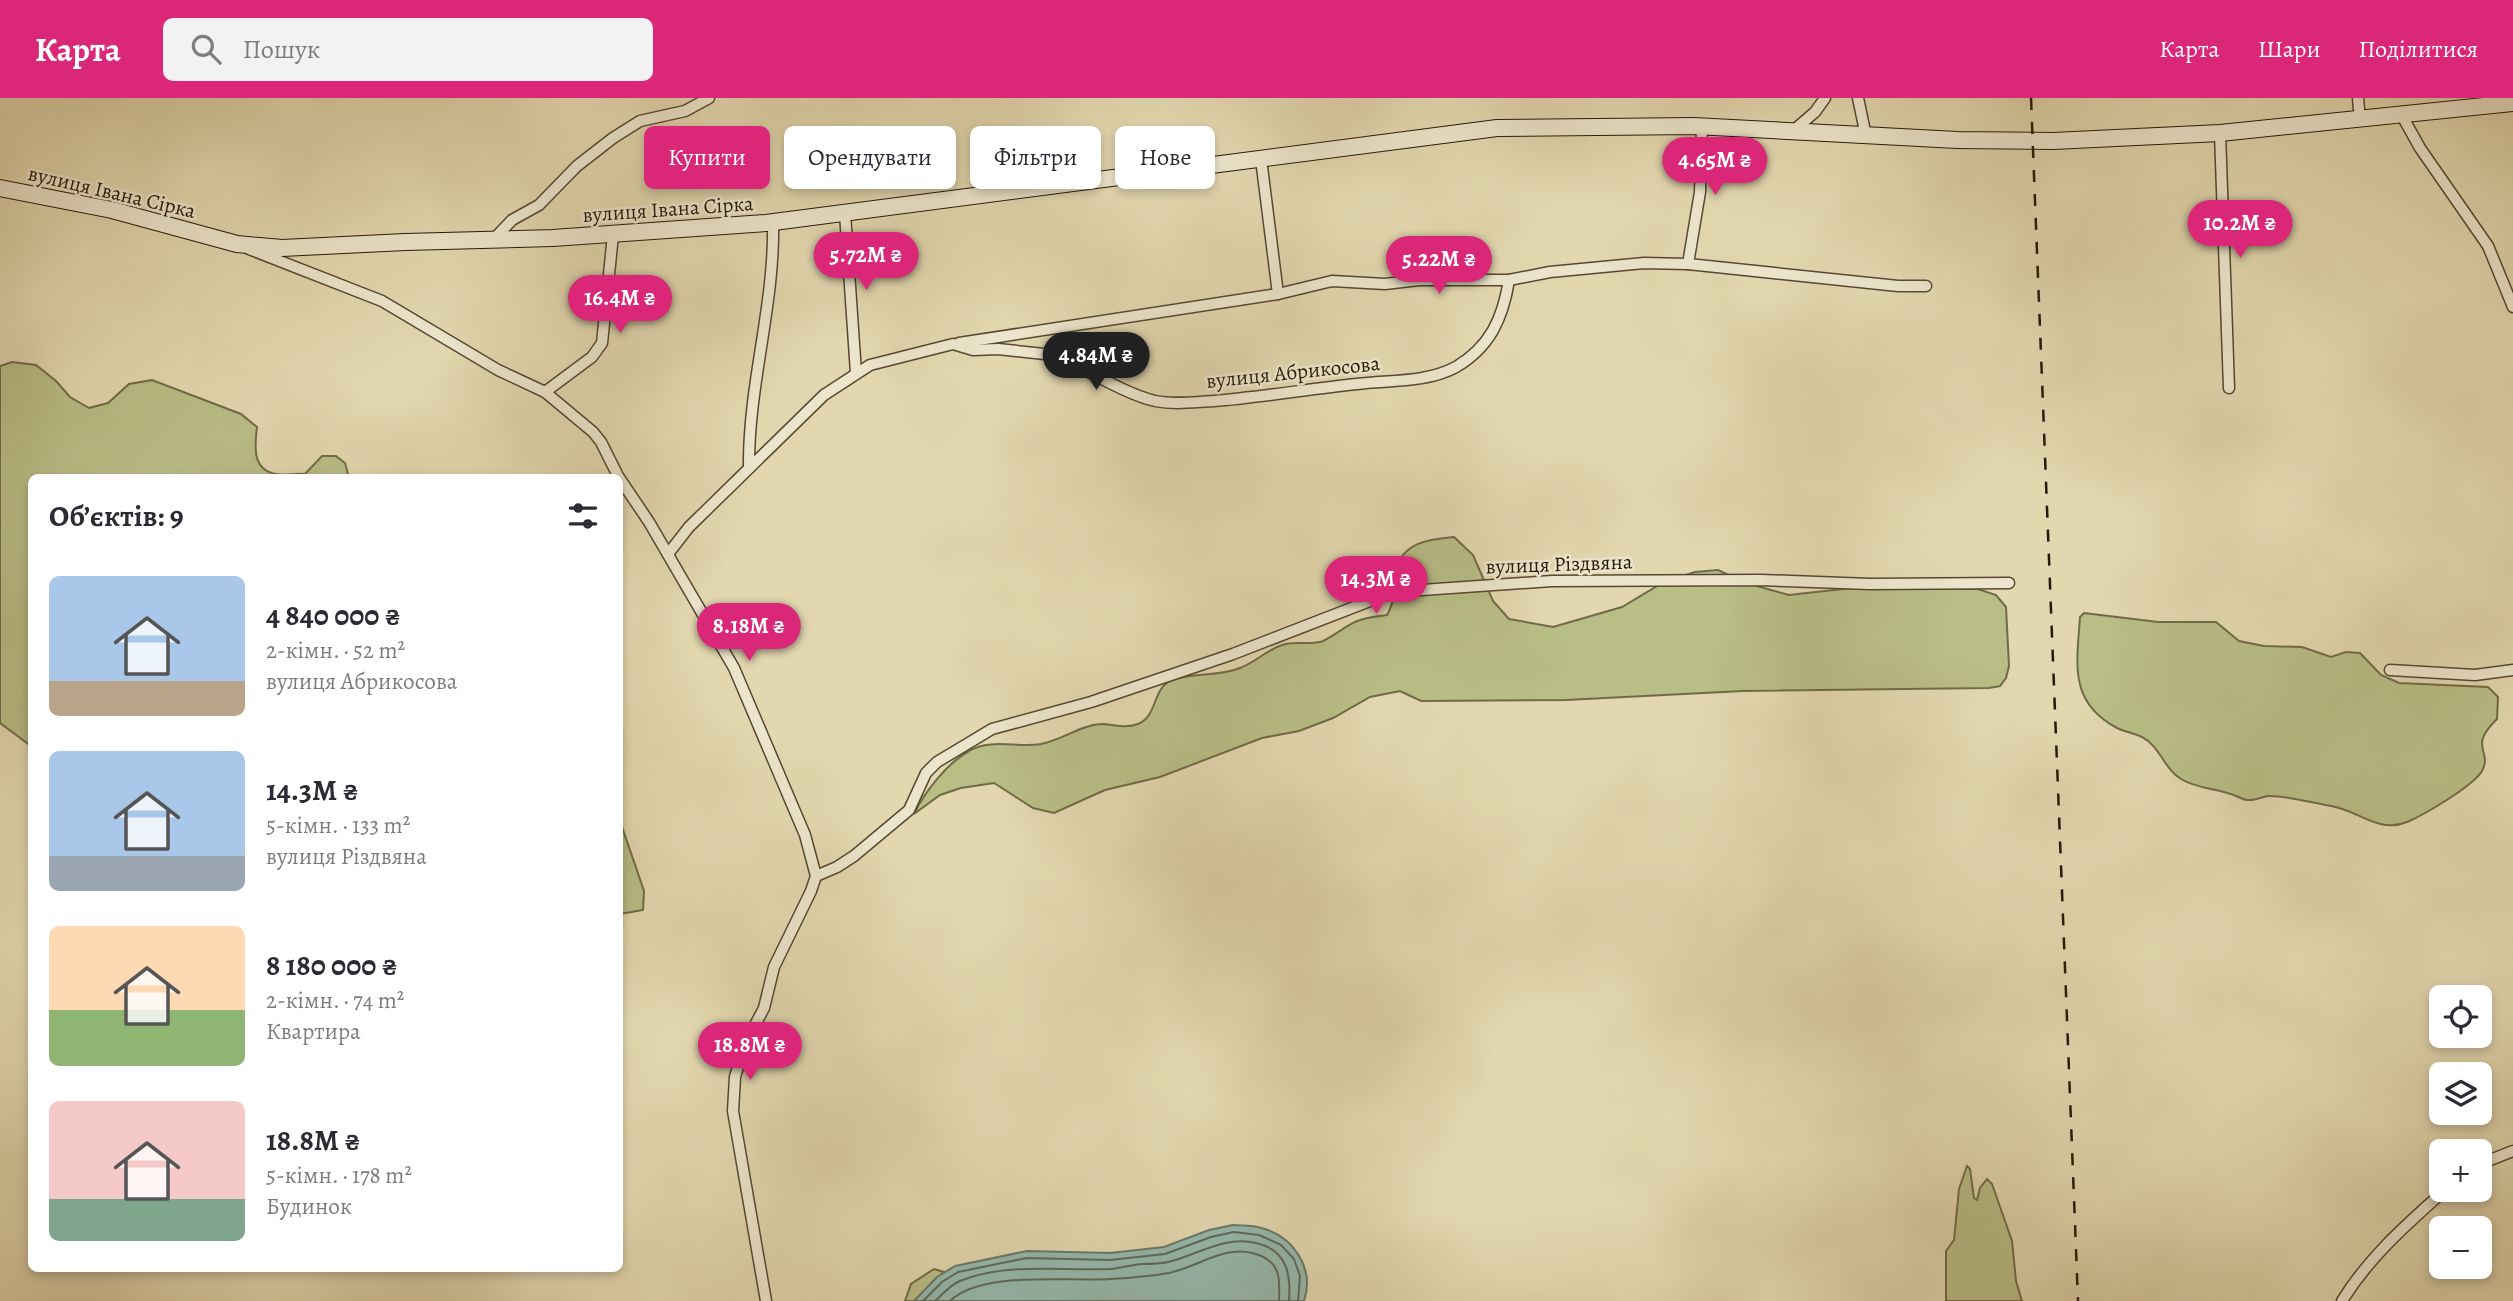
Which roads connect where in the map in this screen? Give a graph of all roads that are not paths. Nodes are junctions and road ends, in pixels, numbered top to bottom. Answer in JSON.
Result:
{"nodes":[{"id":1,"x":709,"y":98,"type":"edge"},
{"id":2,"x":1825,"y":98,"type":"edge"},
{"id":3,"x":1858,"y":98,"type":"edge"},
{"id":4,"x":2358,"y":98,"type":"edge"},
{"id":5,"x":2513,"y":103,"type":"edge"},
{"id":6,"x":2402,"y":114,"type":"junction"},
{"id":7,"x":2360,"y":120,"type":"junction"},
{"id":8,"x":1702,"y":127,"type":"junction"},
{"id":9,"x":1792,"y":132,"type":"junction"},
{"id":10,"x":2220,"y":133,"type":"junction"},
{"id":11,"x":1866,"y":136,"type":"junction"},
{"id":12,"x":1261,"y":159,"type":"junction"},
{"id":13,"x":0,"y":188,"type":"edge"},
{"id":14,"x":845,"y":213,"type":"junction"},
{"id":15,"x":773,"y":222,"type":"junction"},
{"id":16,"x":613,"y":235,"type":"junction"},
{"id":17,"x":493,"y":240,"type":"junction"},
{"id":18,"x":237,"y":244,"type":"junction"},
{"id":19,"x":1688,"y":264,"type":"junction"},
{"id":20,"x":1509,"y":281,"type":"junction"},
{"id":21,"x":1926,"y":286,"type":"dead end"},
{"id":22,"x":1278,"y":293,"type":"junction"},
{"id":23,"x":2513,"y":307,"type":"edge"},
{"id":24,"x":953,"y":344,"type":"junction"},
{"id":25,"x":856,"y":373,"type":"junction"},
{"id":26,"x":2229,"y":388,"type":"dead end"},
{"id":27,"x":545,"y":392,"type":"junction"},
{"id":28,"x":749,"y":468,"type":"junction"},
{"id":29,"x":617,"y":474,"type":"edge"},
{"id":30,"x":623,"y":485,"type":"edge"},
{"id":31,"x":668,"y":554,"type":"junction"},
{"id":32,"x":2009,"y":583,"type":"dead end"},
{"id":33,"x":2390,"y":670,"type":"dead end"},
{"id":34,"x":2513,"y":670,"type":"edge"},
{"id":35,"x":816,"y":876,"type":"junction"},
{"id":36,"x":2513,"y":1151,"type":"edge"},
{"id":37,"x":2492,"y":1159,"type":"edge"},
{"id":38,"x":2432,"y":1202,"type":"edge"},
{"id":39,"x":766,"y":1301,"type":"edge"},
{"id":40,"x":2342,"y":1301,"type":"edge"}],
"edges":[{"from":1,"to":17,"type":"street"},
{"from":2,"to":9,"type":"street"},
{"from":3,"to":11,"type":"street"},
{"from":4,"to":7,"type":"street"},
{"from":5,"to":6,"type":"street","name":"вулиця Івана Сірка"},
{"from":6,"to":7,"type":"street","name":"вулиця Івана Сірка"},
{"from":6,"to":23,"type":"street"},
{"from":7,"to":10,"type":"street","name":"вулиця Івана Сірка"},
{"from":8,"to":9,"type":"street","name":"вулиця Івана Сірка"},
{"from":8,"to":12,"type":"street","name":"вулиця Івана Сірка"},
{"from":8,"to":19,"type":"street"},
{"from":9,"to":11,"type":"street","name":"вулиця Івана Сірка"},
{"from":10,"to":11,"type":"street","name":"вулиця Івана Сірка"},
{"from":10,"to":26,"type":"street"},
{"from":12,"to":14,"type":"street","name":"вулиця Івана Сірка"},
{"from":12,"to":22,"type":"street"},
{"from":13,"to":18,"type":"street","name":"вулиця Івана Сірка"},
{"from":14,"to":15,"type":"street","name":"вулиця Івана Сірка"},
{"from":14,"to":25,"type":"street"},
{"from":15,"to":16,"type":"street","name":"вулиця Івана Сірка"},
{"from":15,"to":28,"type":"street"},
{"from":16,"to":17,"type":"street","name":"вулиця Івана Сірка"},
{"from":16,"to":27,"type":"street"},
{"from":17,"to":18,"type":"street","name":"вулиця Івана Сірка"},
{"from":18,"to":27,"type":"street"},
{"from":19,"to":20,"type":"street","name":"вулиця Абрикосова"},
{"from":19,"to":21,"type":"street","name":"вулиця Абрикосова"},
{"from":20,"to":22,"type":"street","name":"вулиця Абрикосова"},
{"from":20,"to":24,"type":"street","name":"вулиця Абрикосова"},
{"from":22,"to":24,"type":"street","name":"вулиця Абрикосова"},
{"from":24,"to":25,"type":"street","name":"вулиця Абрикосова"},
{"from":25,"to":28,"type":"street","name":"вулиця Абрикосова"},
{"from":27,"to":29,"type":"street"},
{"from":28,"to":31,"type":"street","name":"вулиця Абрикосова"},
{"from":30,"to":31,"type":"street"},
{"from":31,"to":35,"type":"street"},
{"from":32,"to":35,"type":"street","name":"вулиця Різдвяна"},
{"from":33,"to":34,"type":"street"},
{"from":35,"to":39,"type":"street"},
{"from":36,"to":37,"type":"street"},
{"from":38,"to":40,"type":"street"}]}
